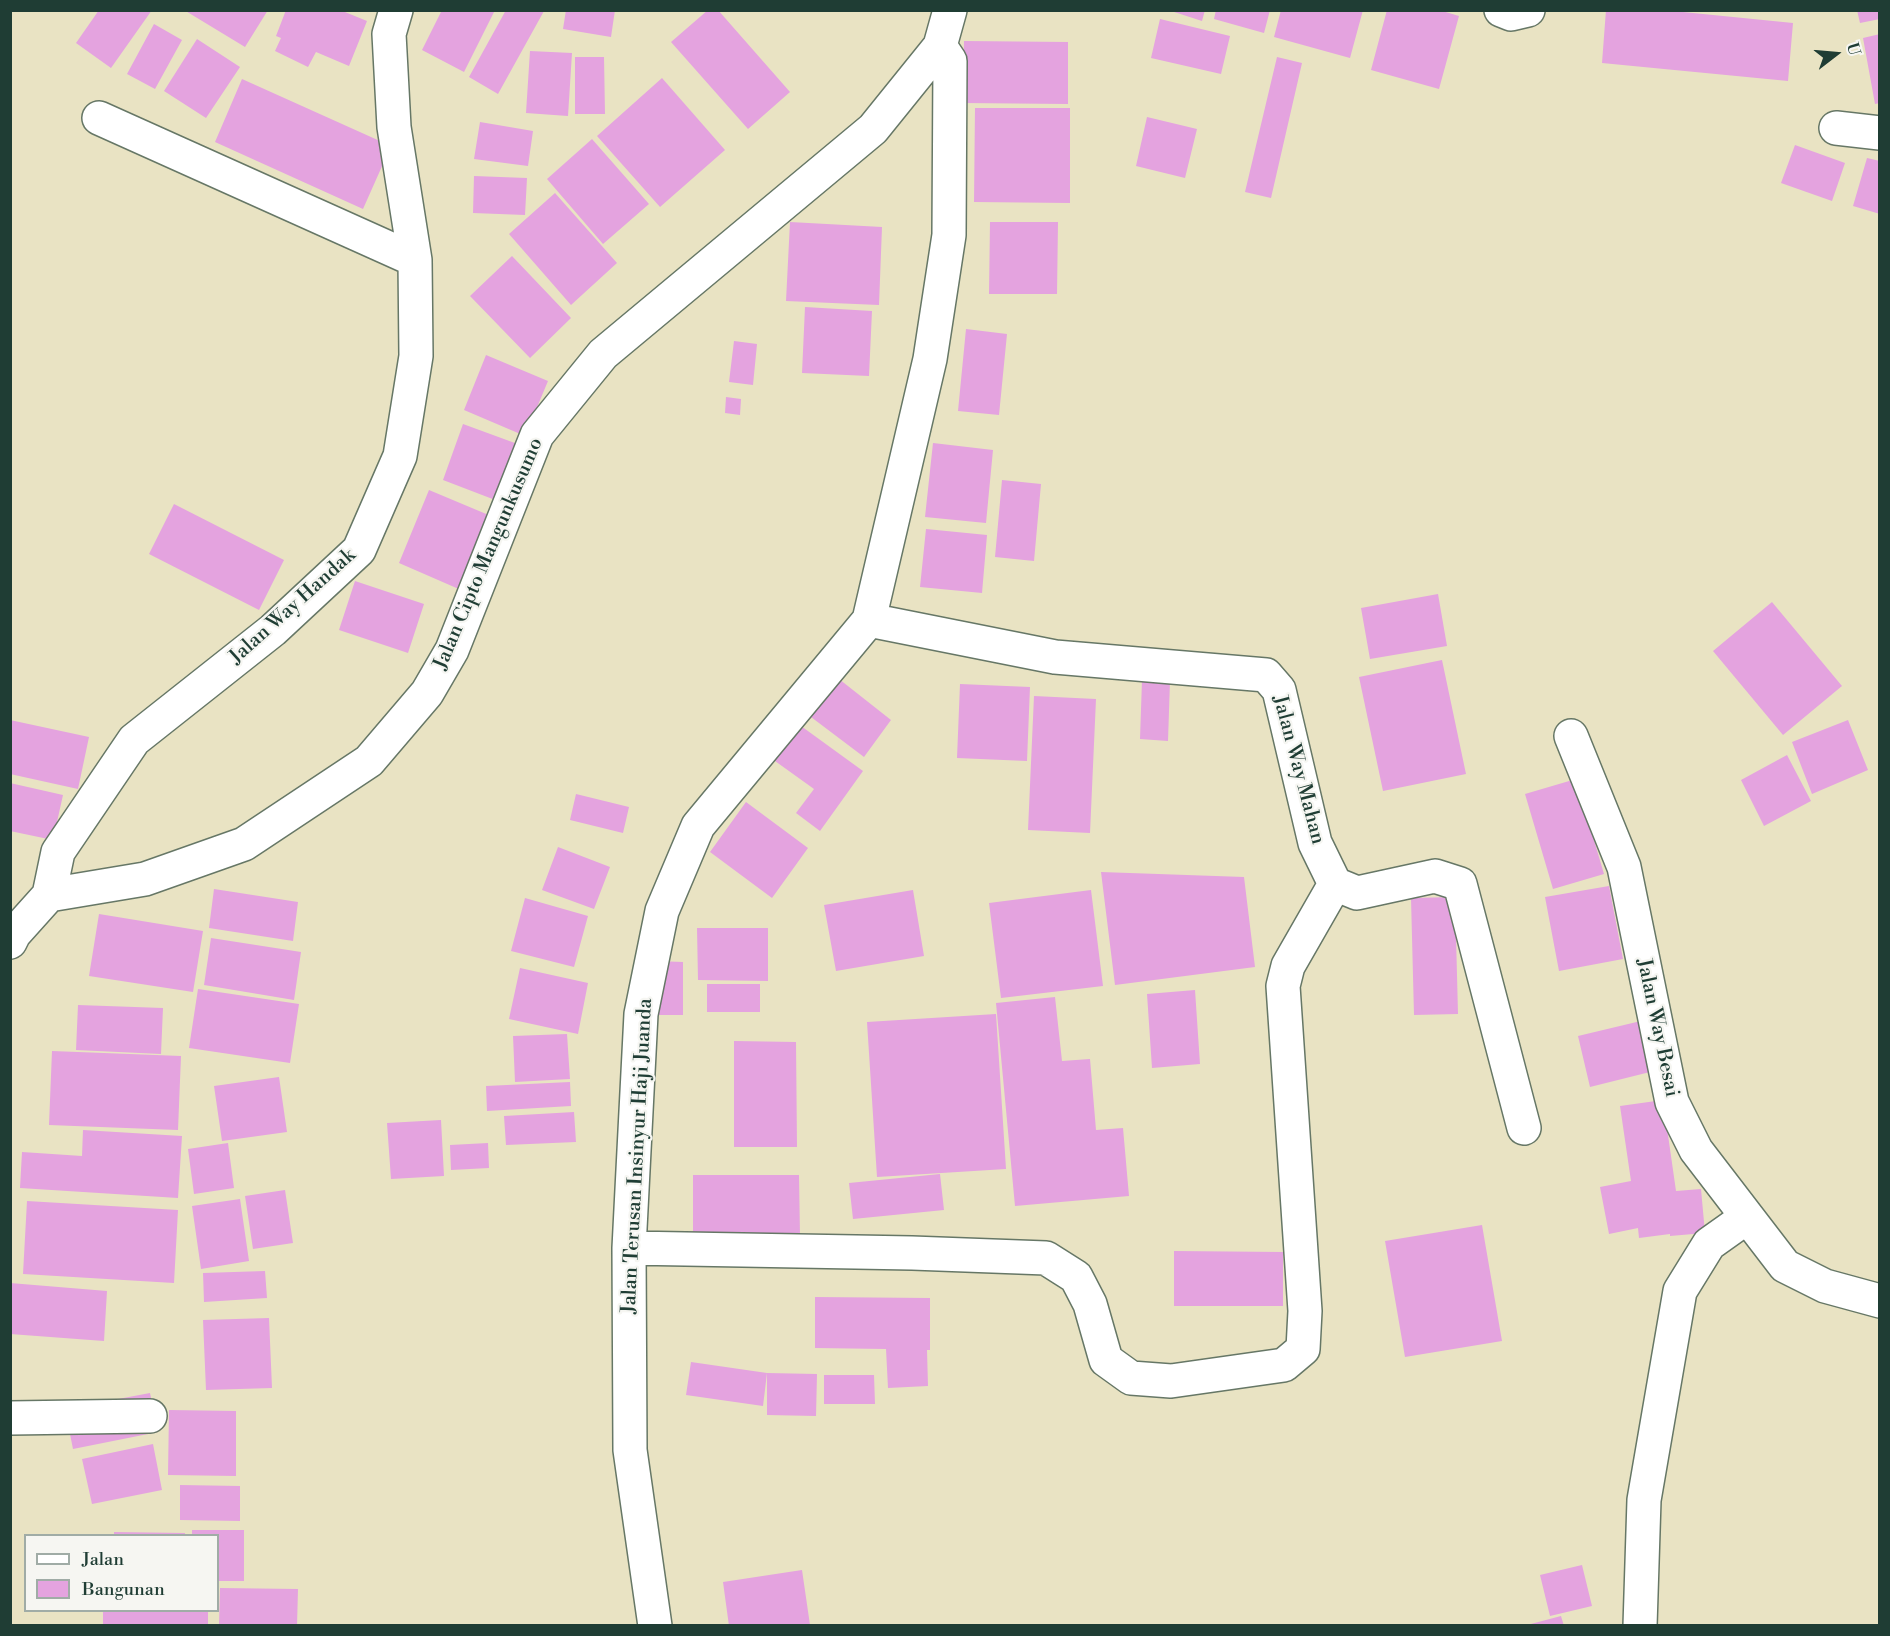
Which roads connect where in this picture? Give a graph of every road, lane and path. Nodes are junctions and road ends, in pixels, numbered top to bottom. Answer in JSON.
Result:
{"nodes":[{"id":1,"x":396,"y":10,"type":"edge"},
{"id":2,"x":950,"y":10,"type":"edge"},
{"id":3,"x":1501,"y":10,"type":"edge"},
{"id":4,"x":1528,"y":10,"type":"edge"},
{"id":5,"x":940,"y":46,"type":"junction"},
{"id":6,"x":99,"y":118,"type":"dead end"},
{"id":7,"x":1836,"y":128,"type":"dead end"},
{"id":8,"x":1880,"y":133,"type":"edge"},
{"id":9,"x":415,"y":260,"type":"junction"},
{"id":10,"x":869,"y":620,"type":"junction"},
{"id":11,"x":1571,"y":736,"type":"dead end"},
{"id":12,"x":1335,"y":884,"type":"junction"},
{"id":13,"x":49,"y":895,"type":"junction"},
{"id":14,"x":10,"y":942,"type":"edge"},
{"id":15,"x":1524,"y":1128,"type":"dead end"},
{"id":16,"x":1747,"y":1217,"type":"junction"},
{"id":17,"x":629,"y":1248,"type":"junction"},
{"id":18,"x":1880,"y":1301,"type":"edge"},
{"id":19,"x":150,"y":1416,"type":"dead end"},
{"id":20,"x":10,"y":1418,"type":"edge"},
{"id":21,"x":655,"y":1626,"type":"edge"},
{"id":22,"x":1640,"y":1626,"type":"edge"}],
"edges":[{"from":1,"to":9,"type":"street","name":"Jalan Way Handak"},
{"from":2,"to":5,"type":"street","name":"Jalan Cipto Mangunkusumo"},
{"from":3,"to":4,"type":"street"},
{"from":5,"to":10,"type":"street","name":"Jalan Terusan Insinyur Haji Juanda"},
{"from":5,"to":13,"type":"street","name":"Jalan Cipto Mangunkusumo"},
{"from":6,"to":9,"type":"street"},
{"from":7,"to":8,"type":"street"},
{"from":9,"to":13,"type":"street","name":"Jalan Way Handak"},
{"from":10,"to":12,"type":"street","name":"Jalan Way Mahan"},
{"from":10,"to":17,"type":"street","name":"Jalan Terusan Insinyur Haji Juanda"},
{"from":11,"to":16,"type":"street","name":"Jalan Way Besai"},
{"from":12,"to":15,"type":"street"},
{"from":12,"to":17,"type":"street"},
{"from":13,"to":14,"type":"street"},
{"from":16,"to":18,"type":"street","name":"Jalan Way Besai"},
{"from":16,"to":22,"type":"street"},
{"from":17,"to":21,"type":"street","name":"Jalan Terusan Insinyur Haji Juanda"},
{"from":19,"to":20,"type":"street"}]}
